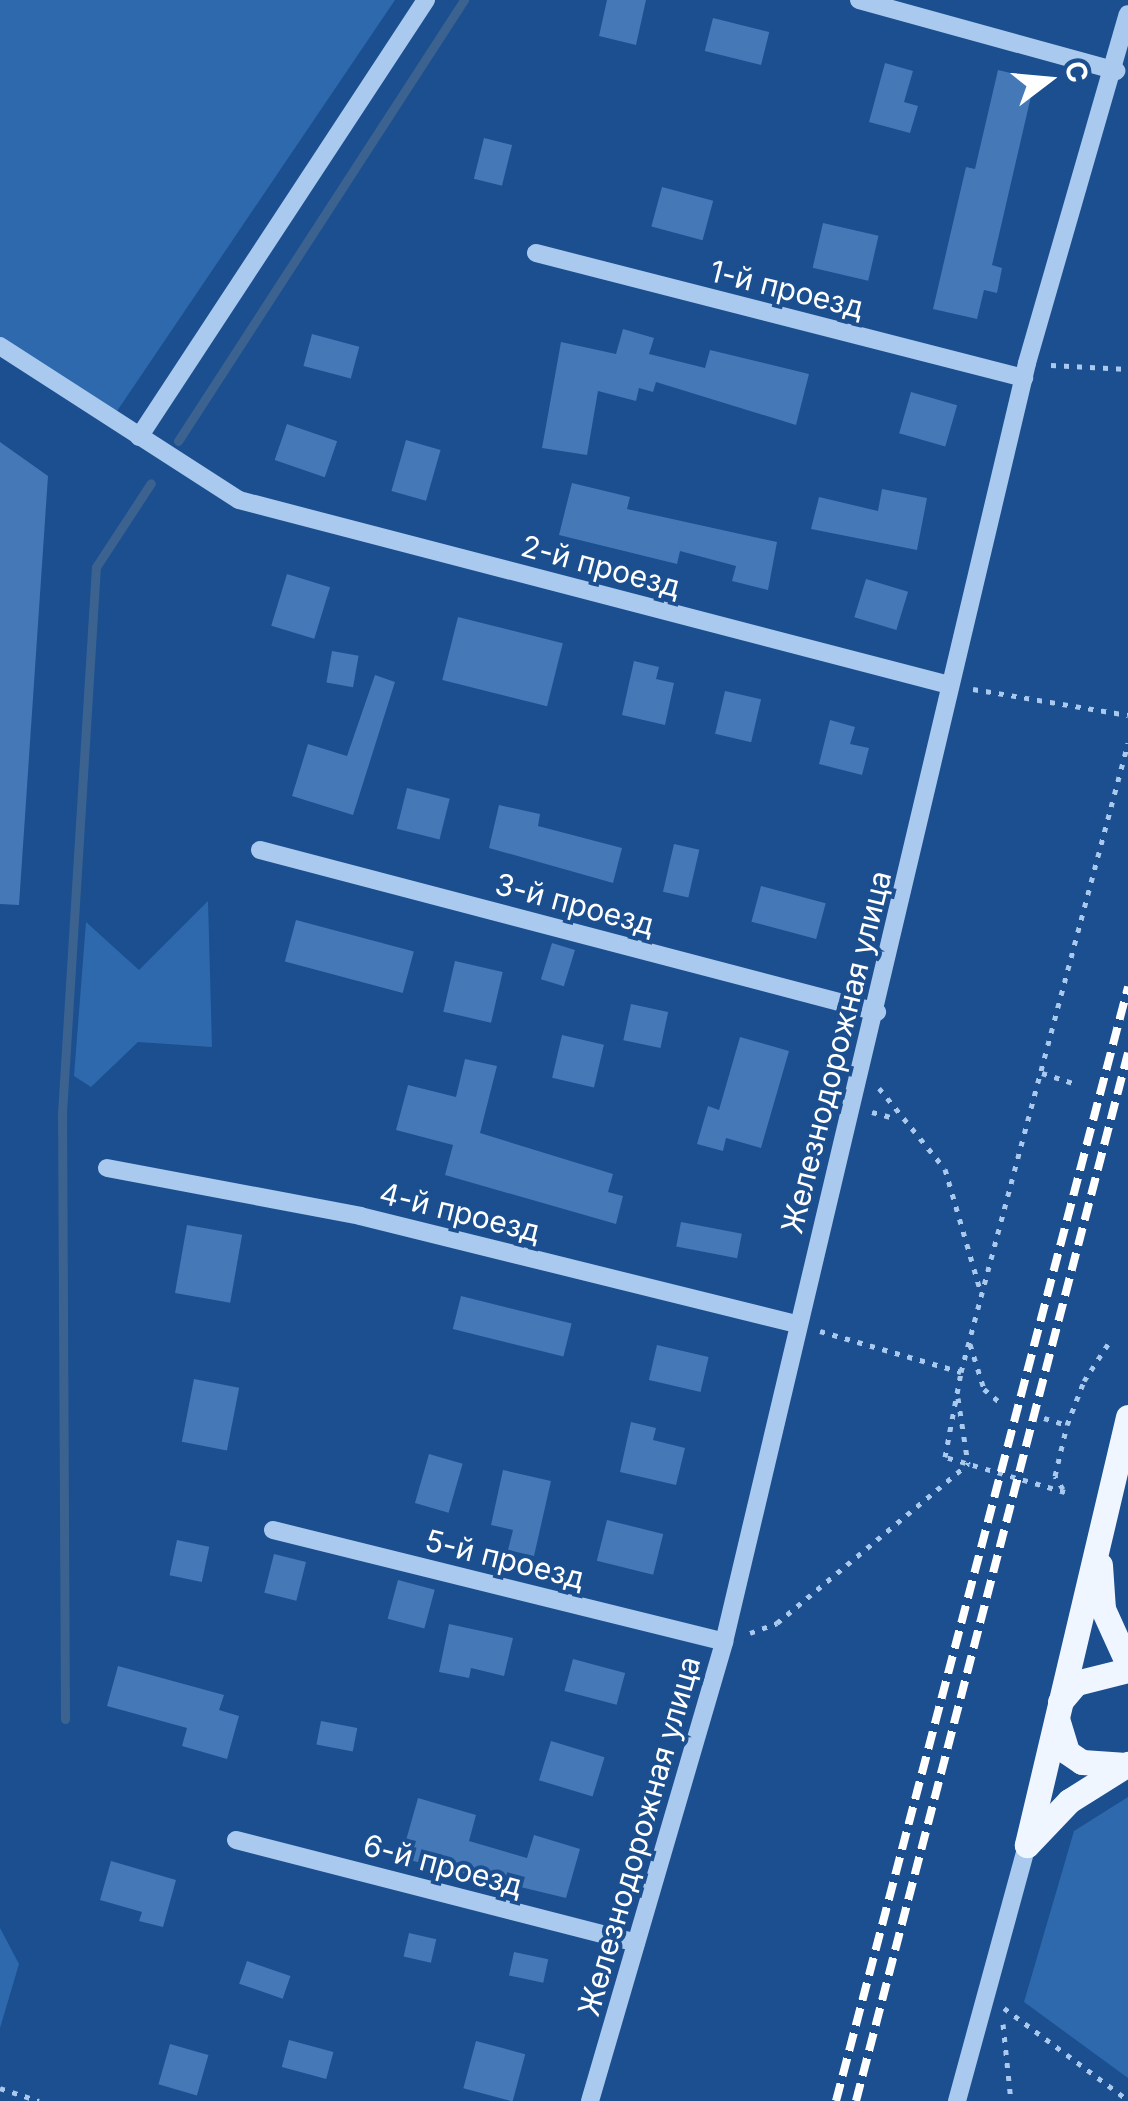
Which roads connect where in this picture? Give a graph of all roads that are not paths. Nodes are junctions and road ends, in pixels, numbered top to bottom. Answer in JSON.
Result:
{"nodes":[{"id":1,"x":426,"y":0,"type":"edge"},
{"id":2,"x":859,"y":0,"type":"edge"},
{"id":3,"x":1128,"y":14,"type":"edge"},
{"id":4,"x":1116,"y":70,"type":"junction"},
{"id":5,"x":536,"y":253,"type":"dead end"},
{"id":6,"x":0,"y":346,"type":"edge"},
{"id":7,"x":1026,"y":371,"type":"junction"},
{"id":8,"x":138,"y":438,"type":"junction"},
{"id":9,"x":949,"y":686,"type":"junction"},
{"id":10,"x":260,"y":850,"type":"dead end"},
{"id":11,"x":877,"y":1012,"type":"junction"},
{"id":12,"x":107,"y":1168,"type":"dead end"},
{"id":13,"x":796,"y":1324,"type":"junction"},
{"id":14,"x":1128,"y":1417,"type":"edge"},
{"id":15,"x":273,"y":1530,"type":"dead end"},
{"id":16,"x":1098,"y":1538,"type":"junction"},
{"id":17,"x":724,"y":1642,"type":"junction"},
{"id":18,"x":1128,"y":1667,"type":"edge"},
{"id":19,"x":1059,"y":1707,"type":"junction"},
{"id":20,"x":1127,"y":1765,"type":"edge"},
{"id":21,"x":236,"y":1840,"type":"dead end"},
{"id":22,"x":1027,"y":1845,"type":"junction"},
{"id":23,"x":636,"y":1944,"type":"junction"},
{"id":24,"x":590,"y":2101,"type":"edge"},
{"id":25,"x":956,"y":2101,"type":"edge"}],
"edges":[{"from":1,"to":8,"type":"street"},
{"from":2,"to":4,"type":"street"},
{"from":3,"to":4,"type":"street","name":"Железнодорожная улица"},
{"from":4,"to":7,"type":"street","name":"Железнодорожная улица"},
{"from":5,"to":7,"type":"street","name":"1-й проезд"},
{"from":6,"to":8,"type":"street","name":"2-й проезд"},
{"from":7,"to":9,"type":"street","name":"Железнодорожная улица"},
{"from":8,"to":9,"type":"street","name":"2-й проезд"},
{"from":9,"to":11,"type":"street","name":"Железнодорожная улица"},
{"from":10,"to":11,"type":"street","name":"3-й проезд"},
{"from":11,"to":13,"type":"street","name":"Железнодорожная улица"},
{"from":12,"to":13,"type":"street","name":"4-й проезд"},
{"from":13,"to":17,"type":"street","name":"Железнодорожная улица"},
{"from":14,"to":16,"type":"main road"},
{"from":15,"to":17,"type":"street","name":"5-й проезд"},
{"from":16,"to":18,"type":"main road"},
{"from":16,"to":19,"type":"main road"},
{"from":17,"to":23,"type":"street","name":"Железнодорожная улица"},
{"from":18,"to":19,"type":"main road"},
{"from":19,"to":20,"type":"main road"},
{"from":19,"to":22,"type":"main road"},
{"from":20,"to":22,"type":"main road"},
{"from":21,"to":23,"type":"street","name":"6-й проезд"},
{"from":22,"to":25,"type":"street"},
{"from":23,"to":24,"type":"street","name":"Железнодорожная улица"}]}
